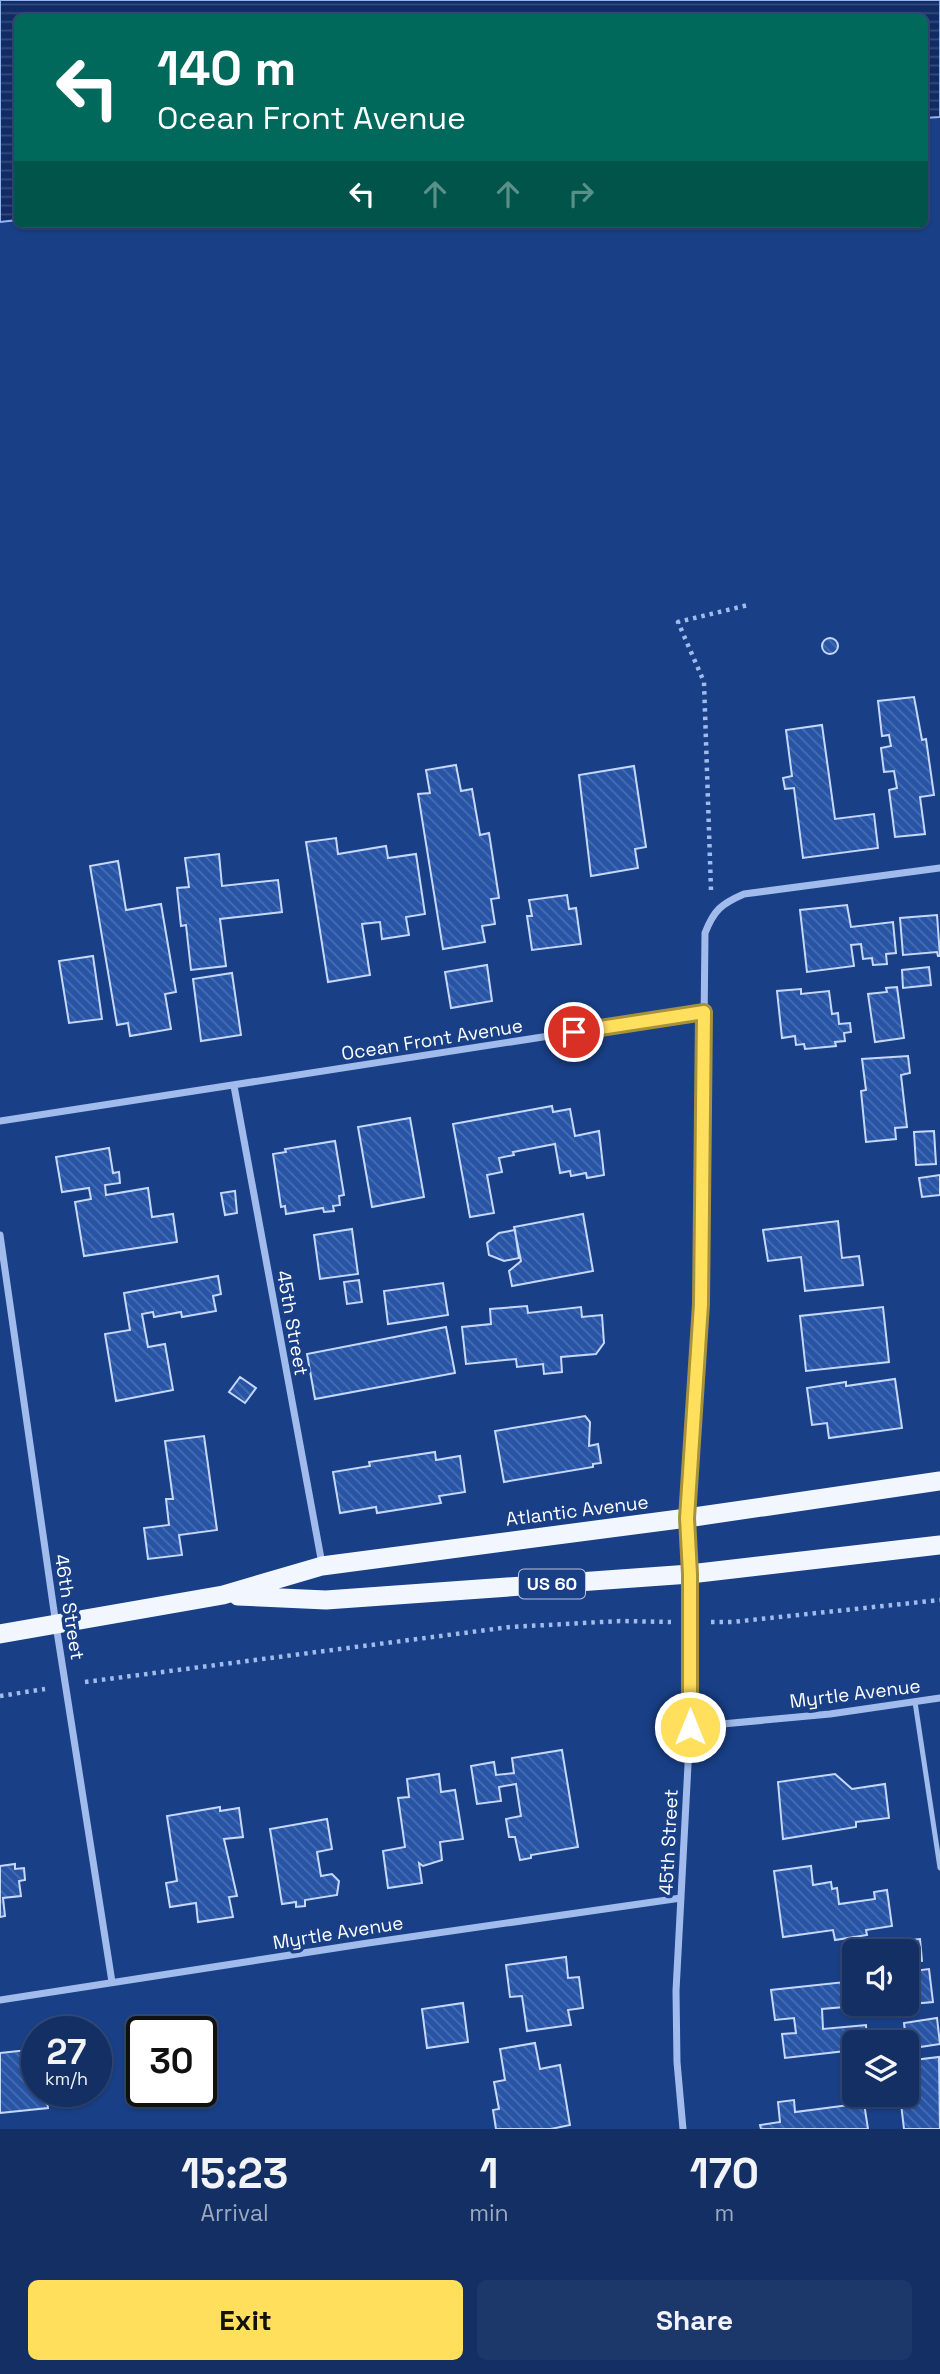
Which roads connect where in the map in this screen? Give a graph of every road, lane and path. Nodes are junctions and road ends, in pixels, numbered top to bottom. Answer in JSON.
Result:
{"nodes":[{"id":1,"x":748,"y":605,"type":"dead end"},
{"id":2,"x":940,"y":868,"type":"edge"},
{"id":3,"x":712,"y":915,"type":"junction"},
{"id":4,"x":704,"y":1012,"type":"junction"},
{"id":5,"x":233,"y":1086,"type":"junction"},
{"id":6,"x":0,"y":1121,"type":"edge"},
{"id":7,"x":0,"y":1235,"type":"edge"},
{"id":8,"x":940,"y":1481,"type":"edge"},
{"id":9,"x":687,"y":1518,"type":"junction"},
{"id":10,"x":940,"y":1545,"type":"edge"},
{"id":11,"x":322,"y":1566,"type":"junction"},
{"id":12,"x":690,"y":1574,"type":"junction"},
{"id":13,"x":222,"y":1595,"type":"junction"},
{"id":14,"x":940,"y":1600,"type":"edge"},
{"id":15,"x":690,"y":1622,"type":"junction"},
{"id":16,"x":56,"y":1625,"type":"junction"},
{"id":17,"x":0,"y":1634,"type":"edge"},
{"id":18,"x":66,"y":1686,"type":"junction"},
{"id":19,"x":0,"y":1696,"type":"edge"},
{"id":20,"x":940,"y":1698,"type":"edge"},
{"id":21,"x":915,"y":1702,"type":"junction"},
{"id":22,"x":690,"y":1727,"type":"junction"},
{"id":23,"x":940,"y":1868,"type":"edge"},
{"id":24,"x":681,"y":1898,"type":"junction"},
{"id":25,"x":112,"y":1982,"type":"junction"},
{"id":26,"x":0,"y":2000,"type":"edge"},
{"id":27,"x":683,"y":2129,"type":"edge"}],
"edges":[{"from":1,"to":3,"type":"path"},
{"from":2,"to":3,"type":"street"},
{"from":3,"to":4,"type":"street"},
{"from":4,"to":5,"type":"street","name":"Ocean Front Avenue"},
{"from":4,"to":9,"type":"street","name":"45th Street"},
{"from":5,"to":6,"type":"street","name":"Ocean Front Avenue"},
{"from":5,"to":11,"type":"street","name":"45th Street"},
{"from":7,"to":16,"type":"street","name":"46th Street"},
{"from":8,"to":9,"type":"highway","name":"Atlantic Avenue","number":"US 60"},
{"from":9,"to":11,"type":"highway","name":"Atlantic Avenue","number":"US 60"},
{"from":9,"to":12,"type":"street","name":"45th Street"},
{"from":10,"to":12,"type":"highway","name":"Atlantic Avenue","number":"US 60"},
{"from":11,"to":13,"type":"highway","name":"Atlantic Avenue","number":"US 60"},
{"from":12,"to":13,"type":"highway","name":"Atlantic Avenue","number":"US 60"},
{"from":12,"to":15,"type":"street","name":"45th Street"},
{"from":13,"to":16,"type":"highway","name":"Atlantic Avenue","number":"US 60"},
{"from":14,"to":15,"type":"path"},
{"from":15,"to":18,"type":"path"},
{"from":15,"to":22,"type":"street","name":"45th Street"},
{"from":16,"to":17,"type":"highway","name":"Atlantic Avenue","number":"US 60"},
{"from":16,"to":18,"type":"street","name":"46th Street"},
{"from":18,"to":19,"type":"path"},
{"from":18,"to":25,"type":"street","name":"46th Street"},
{"from":20,"to":21,"type":"street","name":"Myrtle Avenue"},
{"from":21,"to":22,"type":"street","name":"Myrtle Avenue"},
{"from":21,"to":23,"type":"lane"},
{"from":22,"to":24,"type":"street","name":"45th Street"},
{"from":24,"to":25,"type":"street","name":"Myrtle Avenue"},
{"from":24,"to":27,"type":"street","name":"45th Street"},
{"from":25,"to":26,"type":"street","name":"Myrtle Avenue"}]}
